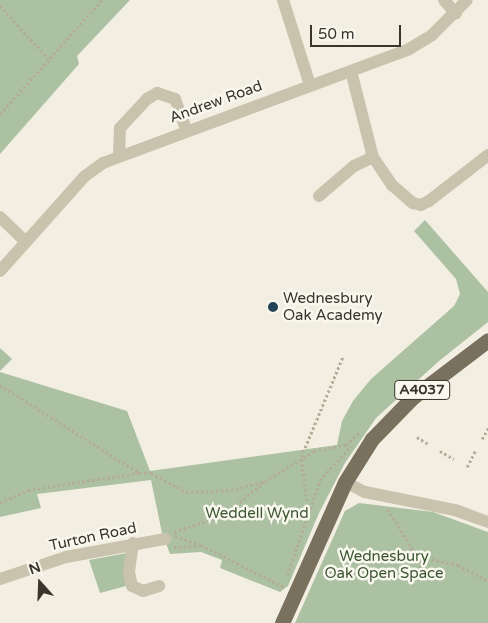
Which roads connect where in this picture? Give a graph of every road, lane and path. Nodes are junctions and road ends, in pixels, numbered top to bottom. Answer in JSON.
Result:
{"nodes":[{"id":1,"x":102,"y":0,"type":"edge"},
{"id":2,"x":282,"y":0,"type":"edge"},
{"id":3,"x":444,"y":0,"type":"edge"},
{"id":4,"x":467,"y":0,"type":"edge"},
{"id":5,"x":0,"y":6,"type":"edge"},
{"id":6,"x":456,"y":14,"type":"junction"},
{"id":7,"x":48,"y":58,"type":"junction"},
{"id":8,"x":351,"y":71,"type":"junction"},
{"id":9,"x":310,"y":85,"type":"junction"},
{"id":10,"x":0,"y":114,"type":"edge"},
{"id":11,"x":186,"y":130,"type":"junction"},
{"id":12,"x":119,"y":155,"type":"junction"},
{"id":13,"x":488,"y":155,"type":"edge"},
{"id":14,"x":373,"y":158,"type":"junction"},
{"id":15,"x":319,"y":196,"type":"dead end"},
{"id":16,"x":0,"y":218,"type":"edge"},
{"id":17,"x":26,"y":242,"type":"junction"},
{"id":18,"x":0,"y":271,"type":"edge"},
{"id":19,"x":488,"y":340,"type":"edge"},
{"id":20,"x":343,"y":356,"type":"dead end"},
{"id":21,"x":0,"y":385,"type":"edge"},
{"id":22,"x":364,"y":428,"type":"dead end"},
{"id":23,"x":488,"y":428,"type":"edge"},
{"id":24,"x":364,"y":433,"type":"dead end"},
{"id":25,"x":417,"y":437,"type":"dead end"},
{"id":26,"x":482,"y":439,"type":"dead end"},
{"id":27,"x":428,"y":444,"type":"dead end"},
{"id":28,"x":440,"y":451,"type":"dead end"},
{"id":29,"x":475,"y":452,"type":"dead end"},
{"id":30,"x":301,"y":457,"type":"junction"},
{"id":31,"x":454,"y":459,"type":"dead end"},
{"id":32,"x":467,"y":467,"type":"dead end"},
{"id":33,"x":139,"y":473,"type":"junction"},
{"id":34,"x":265,"y":481,"type":"junction"},
{"id":35,"x":345,"y":482,"type":"junction"},
{"id":36,"x":370,"y":493,"type":"junction"},
{"id":37,"x":0,"y":503,"type":"edge"},
{"id":38,"x":308,"y":512,"type":"junction"},
{"id":39,"x":488,"y":522,"type":"edge"},
{"id":40,"x":167,"y":537,"type":"junction"},
{"id":41,"x":134,"y":544,"type":"junction"},
{"id":42,"x":201,"y":544,"type":"junction"},
{"id":43,"x":417,"y":556,"type":"junction"},
{"id":44,"x":421,"y":567,"type":"dead end"},
{"id":45,"x":0,"y":579,"type":"edge"},
{"id":46,"x":488,"y":581,"type":"edge"},
{"id":47,"x":159,"y":586,"type":"dead end"},
{"id":48,"x":284,"y":587,"type":"junction"},
{"id":49,"x":288,"y":609,"type":"junction"},
{"id":50,"x":282,"y":623,"type":"edge"}],
"edges":[{"from":1,"to":7,"type":"path"},
{"from":2,"to":9,"type":"street"},
{"from":3,"to":6,"type":"street"},
{"from":4,"to":6,"type":"street","name":"Andrew Road"},
{"from":5,"to":7,"type":"path"},
{"from":6,"to":8,"type":"street","name":"Andrew Road"},
{"from":7,"to":10,"type":"path"},
{"from":8,"to":9,"type":"street","name":"Andrew Road"},
{"from":8,"to":14,"type":"street"},
{"from":9,"to":11,"type":"street","name":"Andrew Road"},
{"from":11,"to":12,"type":"street","name":"Andrew Road"},
{"from":11,"to":12,"type":"street"},
{"from":12,"to":17,"type":"street","name":"Andrew Road"},
{"from":13,"to":14,"type":"street"},
{"from":14,"to":15,"type":"street"},
{"from":16,"to":17,"type":"street"},
{"from":17,"to":18,"type":"street","name":"Andrew Road"},
{"from":19,"to":35,"type":"main road","number":"A4037"},
{"from":20,"to":30,"type":"path"},
{"from":21,"to":33,"type":"path"},
{"from":22,"to":30,"type":"path"},
{"from":23,"to":26,"type":"path"},
{"from":24,"to":38,"type":"path"},
{"from":25,"to":27,"type":"path"},
{"from":28,"to":31,"type":"path"},
{"from":29,"to":32,"type":"path"},
{"from":30,"to":34,"type":"path"},
{"from":30,"to":38,"type":"path"},
{"from":33,"to":34,"type":"path"},
{"from":33,"to":37,"type":"path"},
{"from":34,"to":40,"type":"path"},
{"from":35,"to":36,"type":"street"},
{"from":35,"to":49,"type":"main road","number":"A4037"},
{"from":36,"to":39,"type":"street"},
{"from":36,"to":43,"type":"path"},
{"from":38,"to":48,"type":"path"},
{"from":40,"to":41,"type":"street","name":"Turton Road"},
{"from":40,"to":42,"type":"path"},
{"from":40,"to":42,"type":"path"},
{"from":41,"to":45,"type":"street","name":"Turton Road"},
{"from":41,"to":47,"type":"street"},
{"from":42,"to":48,"type":"path"},
{"from":43,"to":44,"type":"path"},
{"from":43,"to":46,"type":"path"},
{"from":48,"to":49,"type":"path"},
{"from":49,"to":50,"type":"main road","number":"A4037"}]}
